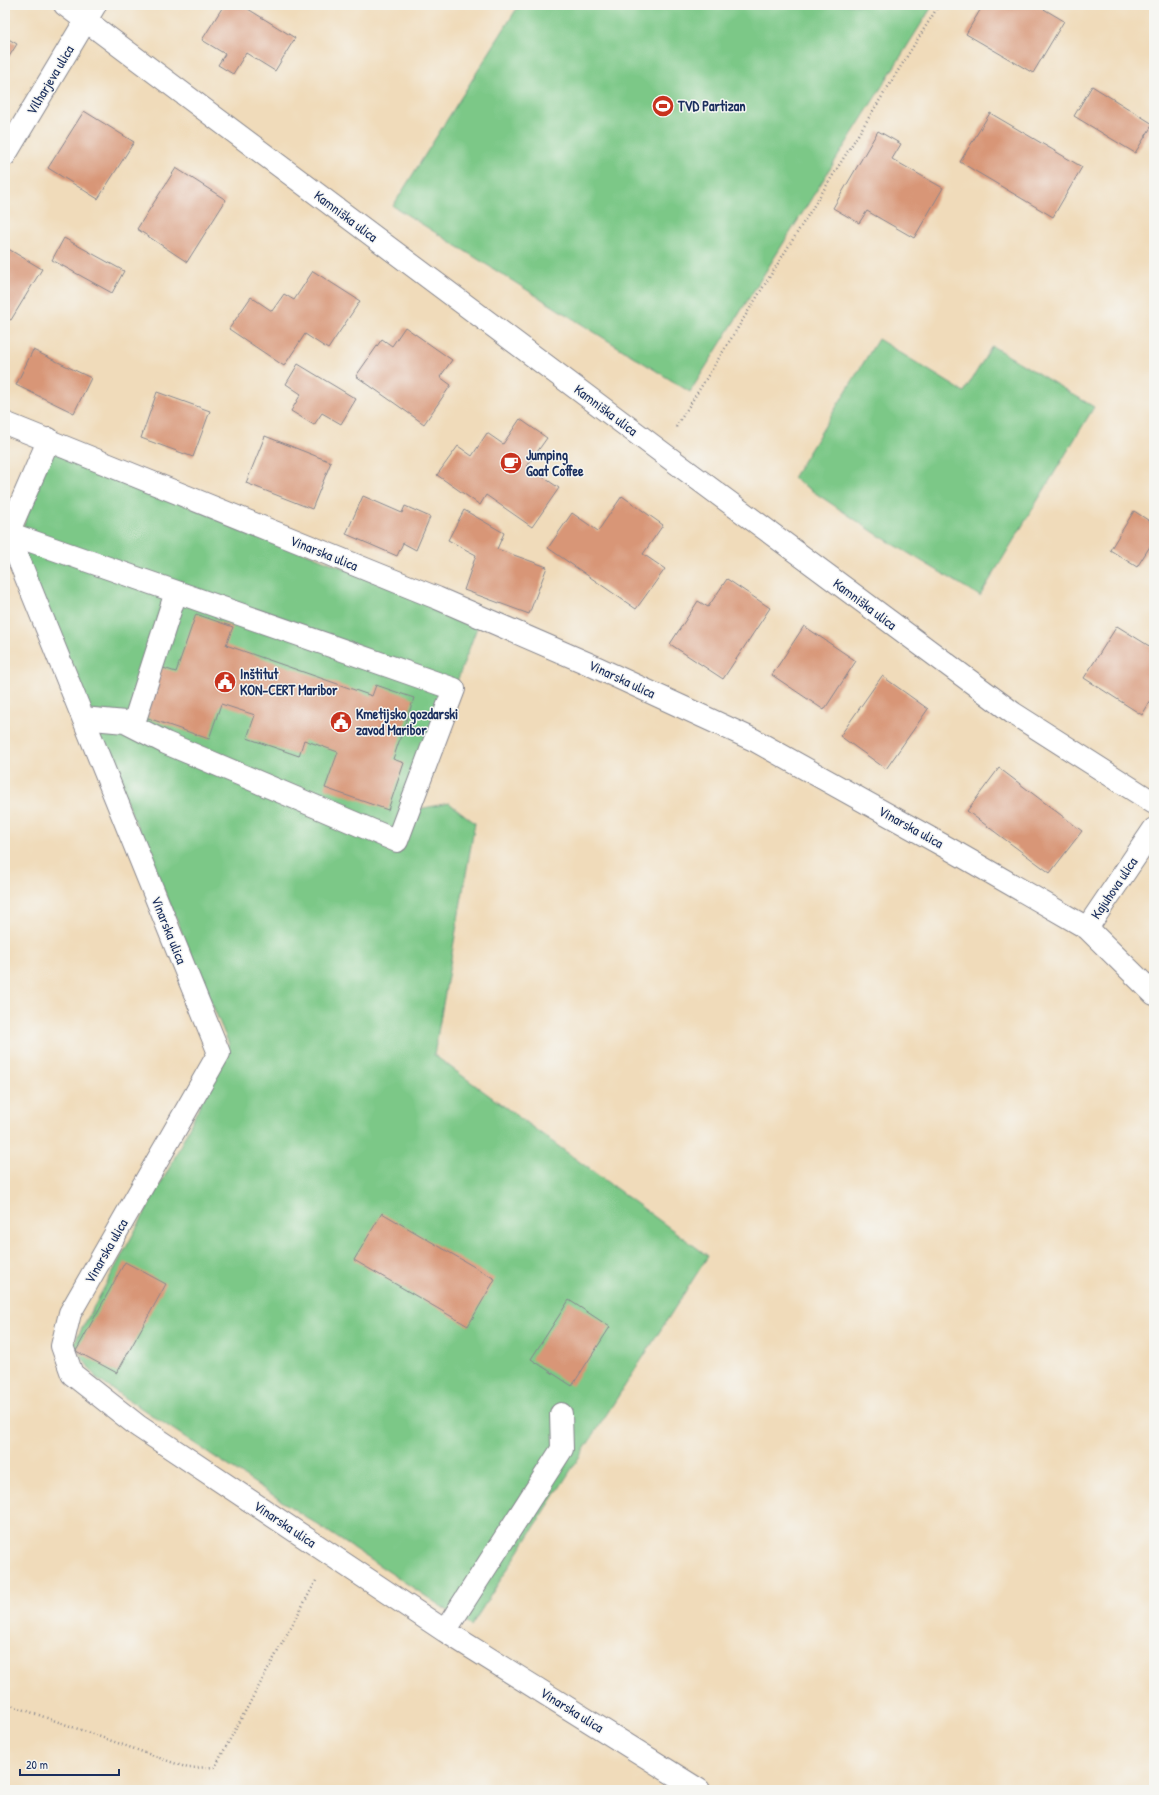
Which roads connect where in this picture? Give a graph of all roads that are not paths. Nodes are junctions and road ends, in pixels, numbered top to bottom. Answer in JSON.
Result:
{"nodes":[{"id":1,"x":66,"y":5,"type":"edge"},
{"id":2,"x":90,"y":13,"type":"edge"},
{"id":3,"x":5,"y":155,"type":"edge"},
{"id":4,"x":5,"y":423,"type":"edge"},
{"id":5,"x":49,"y":439,"type":"junction"},
{"id":6,"x":8,"y":533,"type":"junction"},
{"id":7,"x":176,"y":592,"type":"junction"},
{"id":8,"x":83,"y":718,"type":"junction"},
{"id":9,"x":133,"y":726,"type":"junction"},
{"id":10,"x":1154,"y":803,"type":"edge"},
{"id":11,"x":1154,"y":830,"type":"edge"},
{"id":12,"x":1087,"y":928,"type":"junction"},
{"id":13,"x":1154,"y":994,"type":"edge"},
{"id":14,"x":561,"y":1414,"type":"dead end"},
{"id":15,"x":445,"y":1631,"type":"junction"},
{"id":16,"x":699,"y":1790,"type":"edge"}],
"edges":[{"from":1,"to":2,"type":"street","name":"Kamniška ulica"},
{"from":2,"to":3,"type":"street","name":"Vilharjeva ulica"},
{"from":2,"to":10,"type":"street","name":"Kamniška ulica"},
{"from":4,"to":5,"type":"street","name":"Vinarska ulica"},
{"from":5,"to":6,"type":"street"},
{"from":5,"to":12,"type":"street","name":"Vinarska ulica"},
{"from":6,"to":7,"type":"street"},
{"from":6,"to":8,"type":"street","name":"Vinarska ulica"},
{"from":7,"to":9,"type":"street"},
{"from":7,"to":9,"type":"street"},
{"from":8,"to":9,"type":"street"},
{"from":8,"to":15,"type":"street","name":"Vinarska ulica"},
{"from":11,"to":12,"type":"street","name":"Kajuhova ulica"},
{"from":12,"to":13,"type":"street","name":"Vinarska ulica"},
{"from":14,"to":15,"type":"street"},
{"from":15,"to":16,"type":"street","name":"Vinarska ulica"}]}
